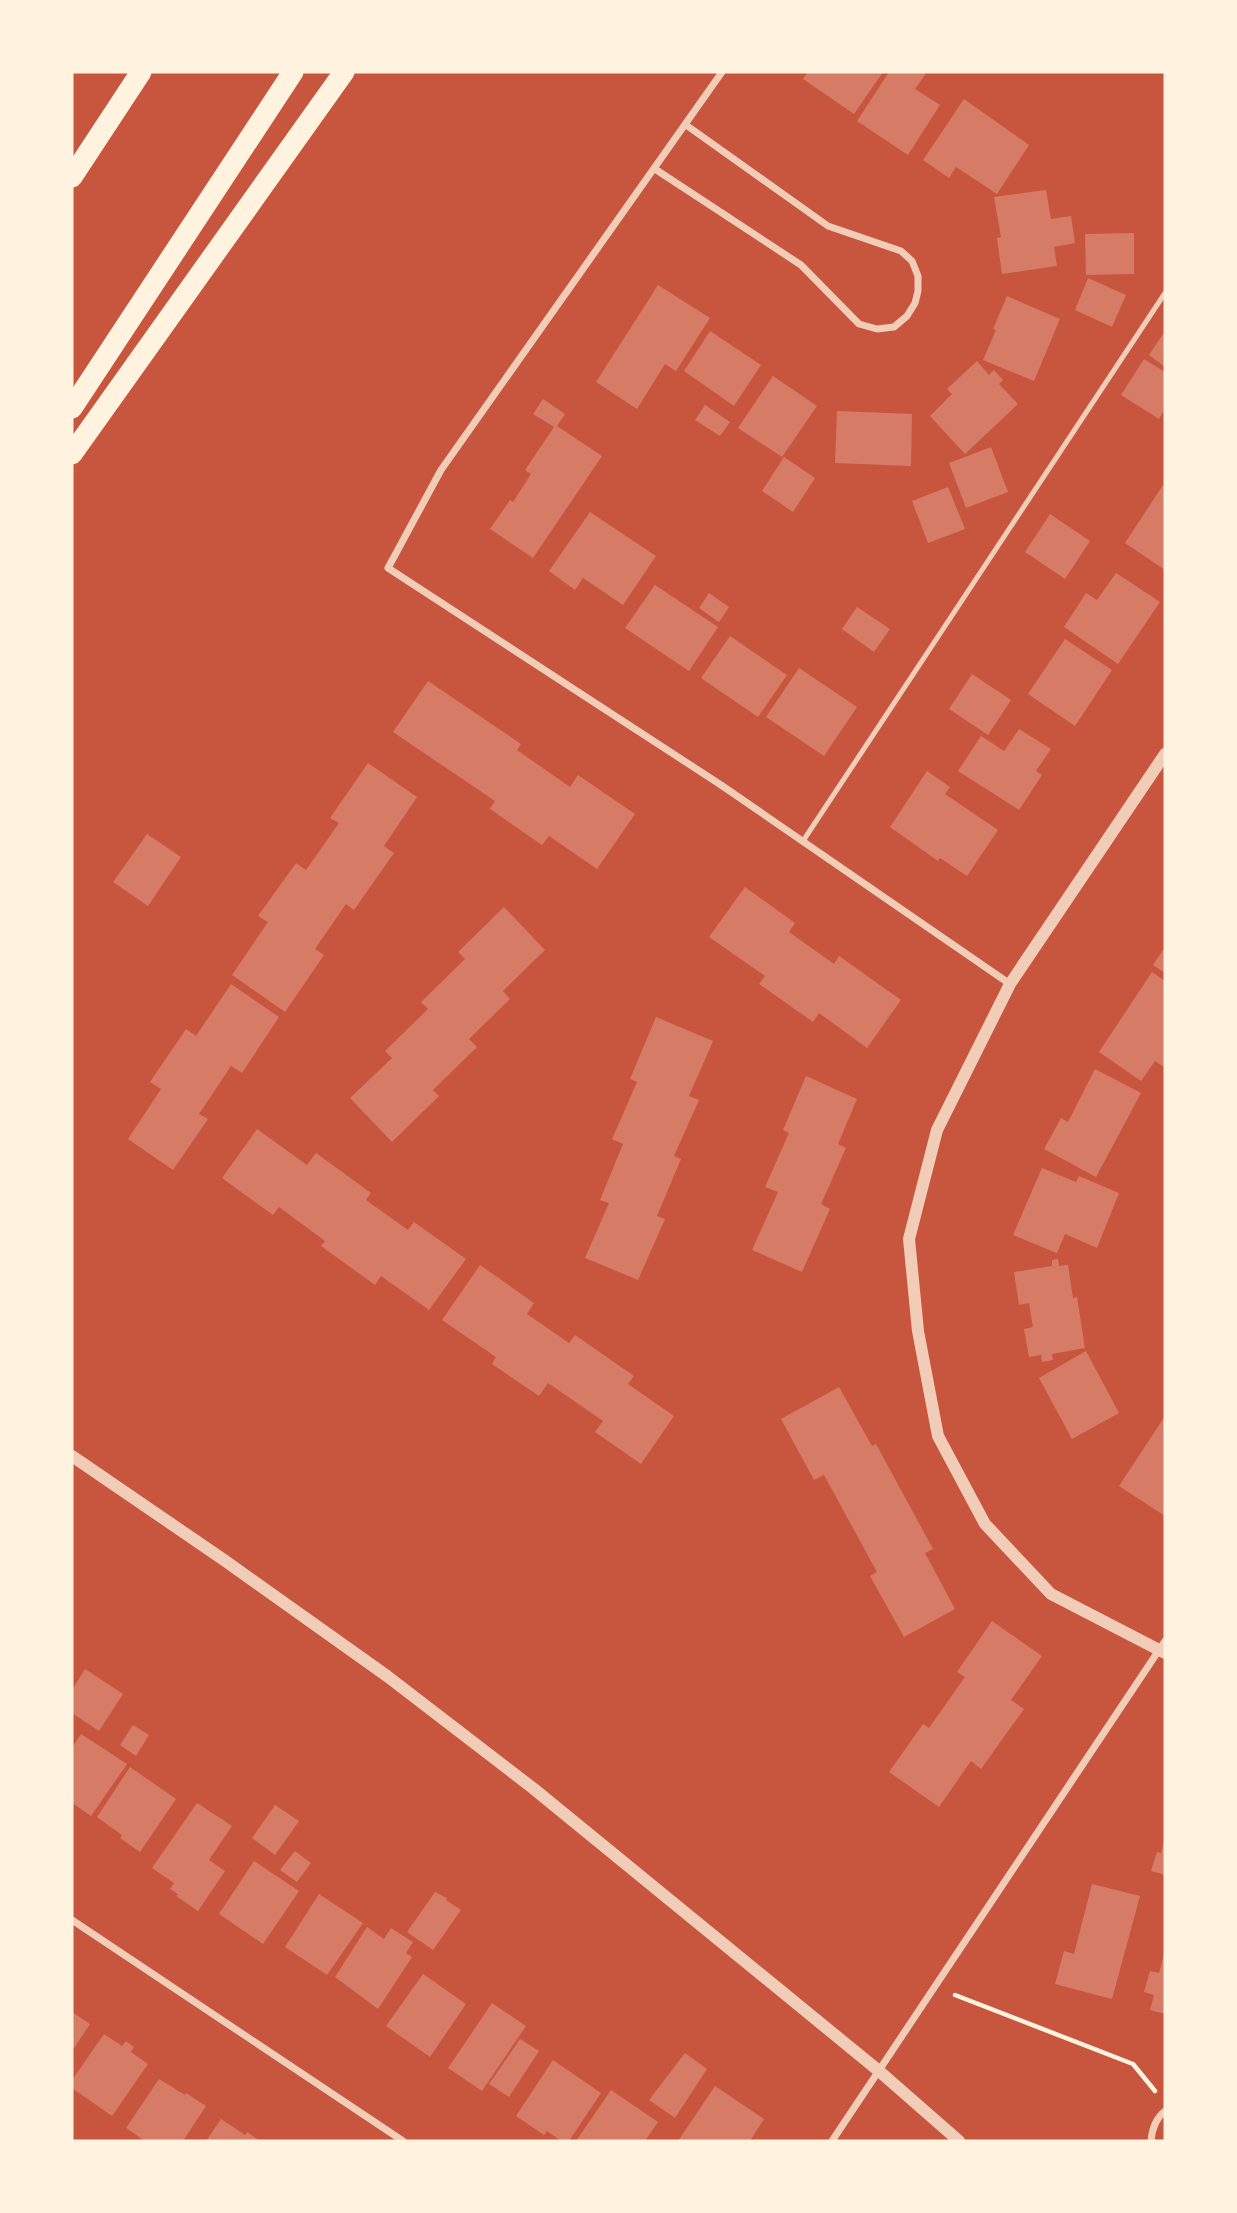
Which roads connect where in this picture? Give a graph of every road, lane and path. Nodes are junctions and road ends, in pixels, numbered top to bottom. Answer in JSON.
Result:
{"nodes":[{"id":1,"x":141,"y":72,"type":"edge"},
{"id":2,"x":293,"y":72,"type":"edge"},
{"id":3,"x":344,"y":72,"type":"edge"},
{"id":4,"x":722,"y":72,"type":"edge"},
{"id":5,"x":685,"y":125,"type":"junction"},
{"id":6,"x":655,"y":169,"type":"junction"},
{"id":7,"x":72,"y":177,"type":"edge"},
{"id":8,"x":1165,"y":293,"type":"edge"},
{"id":9,"x":72,"y":408,"type":"edge"},
{"id":10,"x":72,"y":454,"type":"edge"},
{"id":11,"x":1165,"y":754,"type":"edge"},
{"id":12,"x":803,"y":841,"type":"junction"},
{"id":13,"x":1010,"y":984,"type":"junction"},
{"id":14,"x":72,"y":1456,"type":"edge"},
{"id":15,"x":1163,"y":1648,"type":"edge"},
{"id":16,"x":72,"y":1920,"type":"edge"},
{"id":17,"x":935,"y":1987,"type":"junction"},
{"id":18,"x":879,"y":2071,"type":"junction"},
{"id":19,"x":1157,"y":2093,"type":"dead end"},
{"id":20,"x":1165,"y":2111,"type":"edge"},
{"id":21,"x":404,"y":2141,"type":"edge"},
{"id":22,"x":832,"y":2141,"type":"edge"},
{"id":23,"x":959,"y":2141,"type":"edge"},
{"id":24,"x":1152,"y":2141,"type":"edge"}],
"edges":[{"from":1,"to":7,"type":"highway"},
{"from":2,"to":9,"type":"highway"},
{"from":3,"to":10,"type":"highway"},
{"from":4,"to":5,"type":"street"},
{"from":5,"to":6,"type":"street"},
{"from":5,"to":6,"type":"street"},
{"from":6,"to":12,"type":"street"},
{"from":8,"to":12,"type":"lane"},
{"from":11,"to":13,"type":"street"},
{"from":12,"to":13,"type":"street"},
{"from":13,"to":15,"type":"street"},
{"from":14,"to":18,"type":"street"},
{"from":15,"to":17,"type":"street"},
{"from":16,"to":21,"type":"street"},
{"from":17,"to":18,"type":"street"},
{"from":17,"to":19,"type":"path"},
{"from":18,"to":22,"type":"street"},
{"from":18,"to":23,"type":"street"},
{"from":20,"to":24,"type":"street"}]}
